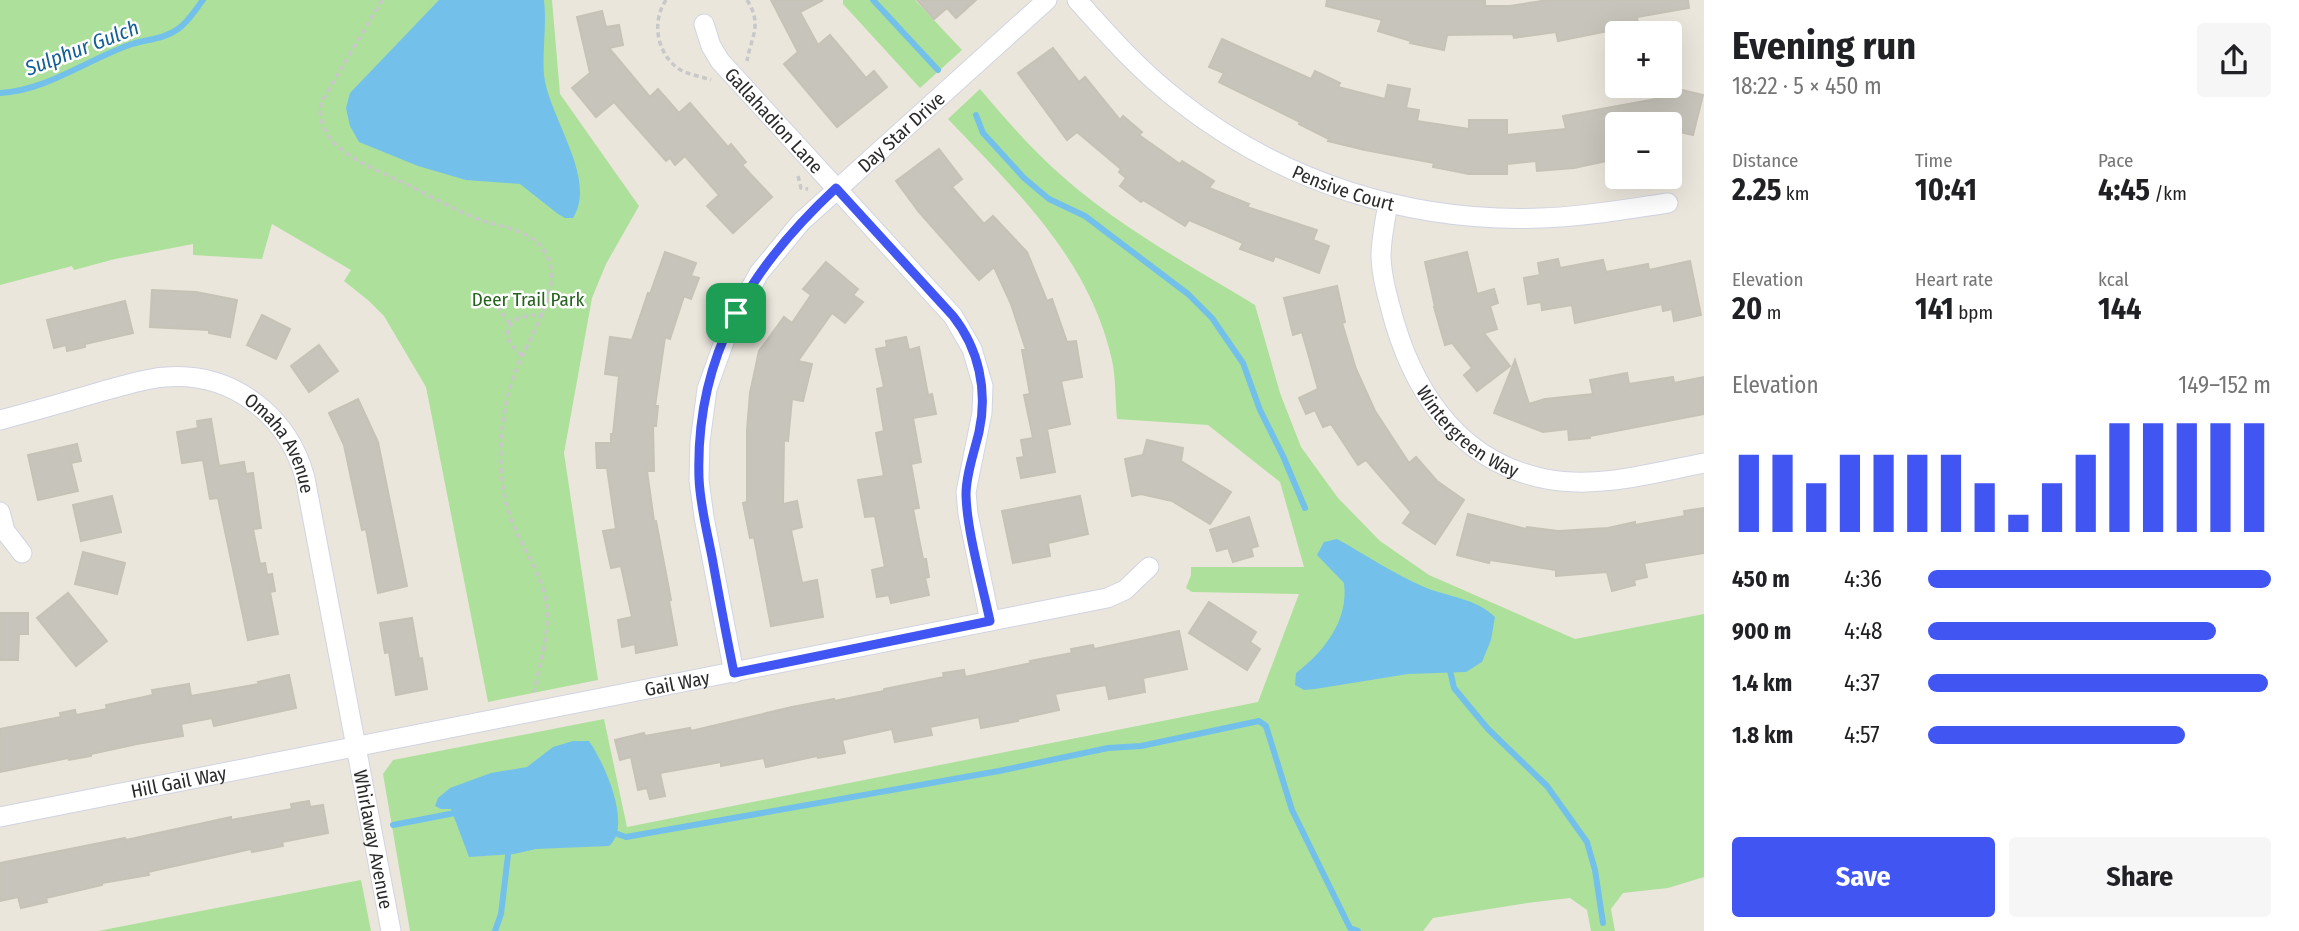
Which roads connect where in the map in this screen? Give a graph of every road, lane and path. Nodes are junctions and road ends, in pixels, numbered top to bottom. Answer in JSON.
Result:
{"nodes":[{"id":1,"x":382,"y":0,"type":"edge"},
{"id":2,"x":666,"y":0,"type":"edge"},
{"id":3,"x":747,"y":0,"type":"edge"},
{"id":4,"x":1047,"y":0,"type":"edge"},
{"id":5,"x":1077,"y":0,"type":"edge"},
{"id":6,"x":704,"y":24,"type":"dead end"},
{"id":7,"x":748,"y":68,"type":"dead end"},
{"id":8,"x":719,"y":90,"type":"dead end"},
{"id":9,"x":791,"y":168,"type":"dead end"},
{"id":10,"x":836,"y":188,"type":"junction"},
{"id":11,"x":807,"y":189,"type":"dead end"},
{"id":12,"x":1668,"y":203,"type":"dead end"},
{"id":13,"x":1388,"y":204,"type":"junction"},
{"id":14,"x":492,"y":299,"type":"dead end"},
{"id":15,"x":543,"y":314,"type":"junction"},
{"id":16,"x":511,"y":325,"type":"junction"},
{"id":17,"x":522,"y":355,"type":"junction"},
{"id":18,"x":0,"y":420,"type":"edge"},
{"id":19,"x":1704,"y":463,"type":"edge"},
{"id":20,"x":0,"y":512,"type":"edge"},
{"id":21,"x":22,"y":553,"type":"dead end"},
{"id":22,"x":1149,"y":567,"type":"dead end"},
{"id":23,"x":990,"y":621,"type":"junction"},
{"id":24,"x":734,"y":673,"type":"junction"},
{"id":25,"x":533,"y":695,"type":"dead end"},
{"id":26,"x":357,"y":747,"type":"junction"},
{"id":27,"x":0,"y":817,"type":"edge"},
{"id":28,"x":391,"y":931,"type":"edge"}],
"edges":[{"from":1,"to":15,"type":"path"},
{"from":2,"to":8,"type":"path"},
{"from":3,"to":7,"type":"path"},
{"from":4,"to":10,"type":"street","name":"Day Star Drive"},
{"from":5,"to":13,"type":"street","name":"Pensive Court"},
{"from":6,"to":10,"type":"street","name":"Gallahadion Lane"},
{"from":9,"to":11,"type":"path"},
{"from":10,"to":23,"type":"street","name":"Gallahadion Lane"},
{"from":10,"to":24,"type":"street","name":"Day Star Drive"},
{"from":12,"to":13,"type":"street","name":"Pensive Court"},
{"from":13,"to":19,"type":"street","name":"Wintergreen Way"},
{"from":14,"to":16,"type":"path"},
{"from":15,"to":16,"type":"path"},
{"from":15,"to":17,"type":"path"},
{"from":16,"to":17,"type":"path"},
{"from":17,"to":25,"type":"path"},
{"from":18,"to":26,"type":"street","name":"Omaha Avenue"},
{"from":20,"to":21,"type":"street"},
{"from":22,"to":23,"type":"street","name":"Gail Way"},
{"from":23,"to":24,"type":"street","name":"Gail Way"},
{"from":24,"to":26,"type":"street","name":"Gail Way"},
{"from":26,"to":27,"type":"street","name":"Hill Gail Way"},
{"from":26,"to":28,"type":"street","name":"Whirlaway Avenue"}]}
